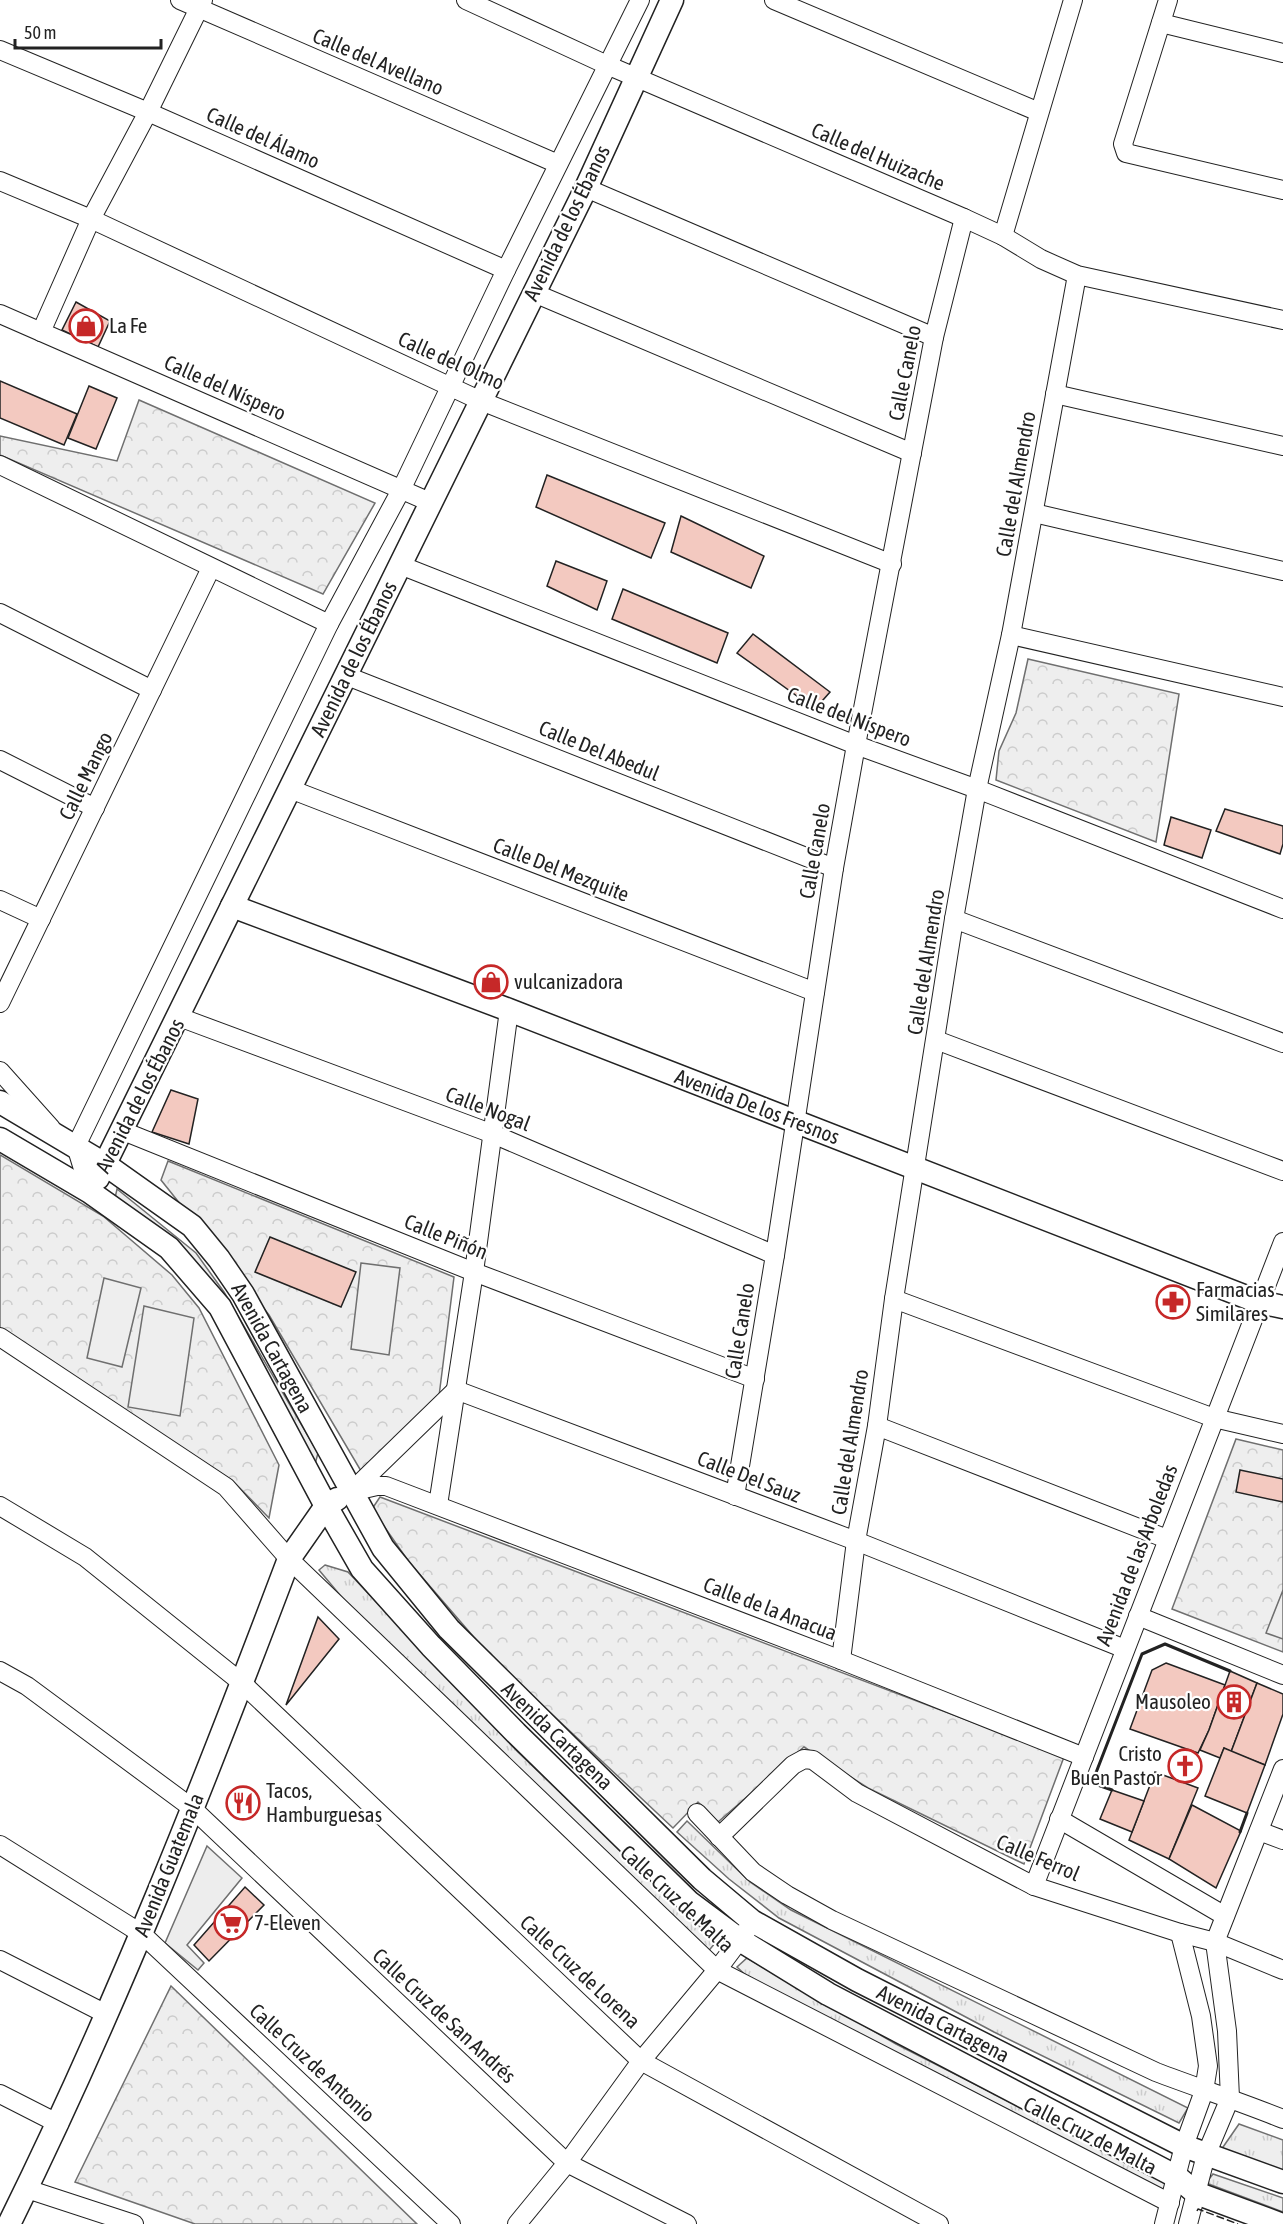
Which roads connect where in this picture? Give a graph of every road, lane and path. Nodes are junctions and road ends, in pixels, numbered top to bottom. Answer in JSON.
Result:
{"nodes":[{"id":1,"x":180,"y":0,"type":"edge"},
{"id":2,"x":466,"y":0,"type":"edge"},
{"id":3,"x":640,"y":0,"type":"edge"},
{"id":4,"x":672,"y":0,"type":"edge"},
{"id":5,"x":774,"y":0,"type":"edge"},
{"id":6,"x":1072,"y":0,"type":"edge"},
{"id":7,"x":1168,"y":0,"type":"edge"},
{"id":8,"x":201,"y":4,"type":"edge"},
{"id":9,"x":1161,"y":23,"type":"junction"},
{"id":10,"x":0,"y":50,"type":"edge"},
{"id":11,"x":1283,"y":53,"type":"edge"},
{"id":12,"x":607,"y":65,"type":"junction"},
{"id":13,"x":636,"y":78,"type":"junction"},
{"id":14,"x":148,"y":112,"type":"junction"},
{"id":15,"x":1039,"y":112,"type":"junction"},
{"id":16,"x":558,"y":164,"type":"junction"},
{"id":17,"x":0,"y":181,"type":"edge"},
{"id":18,"x":586,"y":188,"type":"junction"},
{"id":19,"x":1283,"y":190,"type":"edge"},
{"id":20,"x":964,"y":218,"type":"junction"},
{"id":21,"x":91,"y":219,"type":"junction"},
{"id":22,"x":1003,"y":236,"type":"junction"},
{"id":23,"x":506,"y":270,"type":"junction"},
{"id":24,"x":1077,"y":274,"type":"junction"},
{"id":25,"x":534,"y":293,"type":"junction"},
{"id":26,"x":0,"y":314,"type":"edge"},
{"id":27,"x":1283,"y":320,"type":"edge"},
{"id":28,"x":41,"y":332,"type":"junction"},
{"id":29,"x":934,"y":337,"type":"junction"},
{"id":30,"x":451,"y":387,"type":"junction"},
{"id":31,"x":1055,"y":394,"type":"junction"},
{"id":32,"x":482,"y":401,"type":"junction"},
{"id":33,"x":1283,"y":446,"type":"edge"},
{"id":34,"x":912,"y":453,"type":"junction"},
{"id":35,"x":0,"y":465,"type":"edge"},
{"id":36,"x":401,"y":490,"type":"junction"},
{"id":37,"x":432,"y":503,"type":"junction"},
{"id":38,"x":1034,"y":513,"type":"junction"},
{"id":39,"x":892,"y":564,"type":"junction"},
{"id":40,"x":400,"y":565,"type":"junction"},
{"id":41,"x":212,"y":568,"type":"junction"},
{"id":42,"x":1283,"y":571,"type":"edge"},
{"id":43,"x":0,"y":613,"type":"edge"},
{"id":44,"x":329,"y":624,"type":"junction"},
{"id":45,"x":1011,"y":635,"type":"junction"},
{"id":46,"x":346,"y":676,"type":"junction"},
{"id":47,"x":152,"y":690,"type":"junction"},
{"id":48,"x":1283,"y":697,"type":"edge"},
{"id":49,"x":856,"y":745,"type":"junction"},
{"id":50,"x":0,"y":760,"type":"edge"},
{"id":51,"x":290,"y":789,"type":"junction"},
{"id":52,"x":977,"y":789,"type":"junction"},
{"id":53,"x":95,"y":808,"type":"junction"},
{"id":54,"x":834,"y":868,"type":"junction"},
{"id":55,"x":0,"y":900,"type":"edge"},
{"id":56,"x":232,"y":906,"type":"junction"},
{"id":57,"x":1283,"y":909,"type":"edge"},
{"id":58,"x":954,"y":919,"type":"junction"},
{"id":59,"x":41,"y":920,"type":"junction"},
{"id":60,"x":815,"y":992,"type":"junction"},
{"id":61,"x":0,"y":1003,"type":"edge"},
{"id":62,"x":509,"y":1010,"type":"junction"},
{"id":63,"x":179,"y":1017,"type":"junction"},
{"id":64,"x":936,"y":1040,"type":"junction"},
{"id":65,"x":1283,"y":1043,"type":"edge"},
{"id":66,"x":0,"y":1071,"type":"edge"},
{"id":67,"x":0,"y":1102,"type":"edge"},
{"id":68,"x":796,"y":1123,"type":"junction"},
{"id":69,"x":123,"y":1131,"type":"junction"},
{"id":70,"x":56,"y":1133,"type":"junction"},
{"id":71,"x":493,"y":1134,"type":"junction"},
{"id":72,"x":0,"y":1138,"type":"edge"},
{"id":73,"x":76,"y":1146,"type":"junction"},
{"id":74,"x":106,"y":1165,"type":"junction"},
{"id":75,"x":916,"y":1168,"type":"junction"},
{"id":76,"x":1283,"y":1171,"type":"edge"},
{"id":77,"x":90,"y":1192,"type":"junction"},
{"id":78,"x":1283,"y":1242,"type":"edge"},
{"id":79,"x":775,"y":1255,"type":"junction"},
{"id":80,"x":474,"y":1272,"type":"junction"},
{"id":81,"x":894,"y":1299,"type":"junction"},
{"id":82,"x":1259,"y":1302,"type":"junction"},
{"id":83,"x":1283,"y":1307,"type":"edge"},
{"id":84,"x":0,"y":1337,"type":"edge"},
{"id":85,"x":755,"y":1379,"type":"junction"},
{"id":86,"x":456,"y":1390,"type":"junction"},
{"id":87,"x":1214,"y":1418,"type":"junction"},
{"id":88,"x":877,"y":1426,"type":"junction"},
{"id":89,"x":1283,"y":1434,"type":"edge"},
{"id":90,"x":351,"y":1492,"type":"junction"},
{"id":91,"x":735,"y":1496,"type":"junction"},
{"id":92,"x":438,"y":1505,"type":"junction"},
{"id":93,"x":0,"y":1506,"type":"edge"},
{"id":94,"x":326,"y":1506,"type":"junction"},
{"id":95,"x":1167,"y":1539,"type":"junction"},
{"id":96,"x":856,"y":1542,"type":"junction"},
{"id":97,"x":289,"y":1559,"type":"junction"},
{"id":98,"x":1138,"y":1616,"type":"junction"},
{"id":99,"x":1125,"y":1649,"type":"junction"},
{"id":100,"x":841,"y":1660,"type":"junction"},
{"id":101,"x":0,"y":1671,"type":"edge"},
{"id":102,"x":1283,"y":1675,"type":"edge"},
{"id":103,"x":242,"y":1683,"type":"junction"},
{"id":104,"x":1084,"y":1757,"type":"junction"},
{"id":105,"x":1283,"y":1769,"type":"edge"},
{"id":106,"x":192,"y":1808,"type":"junction"},
{"id":107,"x":697,"y":1813,"type":"dead end"},
{"id":108,"x":1059,"y":1819,"type":"junction"},
{"id":109,"x":1259,"y":1831,"type":"junction"},
{"id":110,"x":719,"y":1837,"type":"junction"},
{"id":111,"x":1283,"y":1840,"type":"edge"},
{"id":112,"x":0,"y":1845,"type":"edge"},
{"id":113,"x":1034,"y":1886,"type":"junction"},
{"id":114,"x":1225,"y":1916,"type":"junction"},
{"id":115,"x":752,"y":1921,"type":"junction"},
{"id":116,"x":1180,"y":1933,"type":"junction"},
{"id":117,"x":142,"y":1934,"type":"junction"},
{"id":118,"x":740,"y":1940,"type":"junction"},
{"id":119,"x":1215,"y":1942,"type":"junction"},
{"id":120,"x":0,"y":1960,"type":"edge"},
{"id":121,"x":717,"y":1970,"type":"junction"},
{"id":122,"x":1283,"y":1970,"type":"edge"},
{"id":123,"x":106,"y":2014,"type":"junction"},
{"id":124,"x":641,"y":2061,"type":"junction"},
{"id":125,"x":1204,"y":2091,"type":"junction"},
{"id":126,"x":0,"y":2094,"type":"edge"},
{"id":127,"x":1230,"y":2098,"type":"junction"},
{"id":128,"x":1283,"y":2119,"type":"edge"},
{"id":129,"x":59,"y":2124,"type":"junction"},
{"id":130,"x":1184,"y":2146,"type":"junction"},
{"id":131,"x":1206,"y":2155,"type":"junction"},
{"id":132,"x":567,"y":2163,"type":"junction"},
{"id":133,"x":1177,"y":2177,"type":"junction"},
{"id":134,"x":1283,"y":2182,"type":"edge"},
{"id":135,"x":27,"y":2189,"type":"junction"},
{"id":136,"x":1196,"y":2193,"type":"junction"},
{"id":137,"x":1170,"y":2202,"type":"junction"},
{"id":138,"x":9,"y":2224,"type":"edge"},
{"id":139,"x":134,"y":2224,"type":"edge"},
{"id":140,"x":451,"y":2224,"type":"edge"},
{"id":141,"x":517,"y":2224,"type":"edge"},
{"id":142,"x":687,"y":2224,"type":"edge"},
{"id":143,"x":939,"y":2224,"type":"edge"},
{"id":144,"x":1164,"y":2224,"type":"edge"},
{"id":145,"x":1188,"y":2224,"type":"edge"},
{"id":146,"x":1280,"y":2224,"type":"edge"}],
"edges":[{"from":1,"to":8,"type":"street","name":"Calle del Avellano"},
{"from":2,"to":12,"type":"street","name":"Calle del Huizache"},
{"from":3,"to":12,"type":"street","name":"Avenida de los Ébanos"},
{"from":4,"to":13,"type":"street","name":"Avenida de los Ébanos"},
{"from":5,"to":15,"type":"street"},
{"from":6,"to":15,"type":"street"},
{"from":7,"to":9,"type":"street"},
{"from":8,"to":14,"type":"street"},
{"from":8,"to":16,"type":"street","name":"Calle del Avellano"},
{"from":9,"to":11,"type":"street"},
{"from":9,"to":19,"type":"street"},
{"from":10,"to":14,"type":"street","name":"Calle del Álamo"},
{"from":12,"to":13,"type":"street","name":"Calle del Huizache"},
{"from":12,"to":16,"type":"street","name":"Avenida de los Ébanos"},
{"from":13,"to":18,"type":"street","name":"Avenida de los Ébanos"},
{"from":13,"to":20,"type":"street","name":"Calle del Huizache"},
{"from":14,"to":21,"type":"street"},
{"from":14,"to":23,"type":"street","name":"Calle del Álamo"},
{"from":15,"to":22,"type":"street"},
{"from":16,"to":23,"type":"street","name":"Avenida de los Ébanos"},
{"from":17,"to":21,"type":"street","name":"Calle del Olmo"},
{"from":18,"to":25,"type":"street","name":"Avenida de los Ébanos"},
{"from":18,"to":29,"type":"street"},
{"from":20,"to":22,"type":"street","name":"Calle del Huizache"},
{"from":20,"to":29,"type":"street","name":"Calle Canelo"},
{"from":21,"to":28,"type":"street"},
{"from":21,"to":30,"type":"street","name":"Calle del Olmo"},
{"from":22,"to":24,"type":"street","name":"Calle del Huizache"},
{"from":23,"to":30,"type":"street","name":"Avenida de los Ébanos"},
{"from":24,"to":27,"type":"street","name":"Calle del Huizache"},
{"from":24,"to":31,"type":"street","name":"Calle del Almendro"},
{"from":25,"to":32,"type":"street","name":"Avenida de los Ébanos"},
{"from":25,"to":34,"type":"street"},
{"from":26,"to":28,"type":"street","name":"Calle del Níspero"},
{"from":28,"to":36,"type":"street","name":"Calle del Níspero"},
{"from":29,"to":34,"type":"street","name":"Calle Canelo"},
{"from":30,"to":32,"type":"street","name":"Calle del Olmo"},
{"from":30,"to":36,"type":"street","name":"Avenida de los Ébanos"},
{"from":31,"to":33,"type":"street"},
{"from":31,"to":38,"type":"street","name":"Calle del Almendro"},
{"from":32,"to":37,"type":"street","name":"Avenida de los Ébanos"},
{"from":32,"to":39,"type":"street","name":"Calle del Olmo"},
{"from":34,"to":39,"type":"street","name":"Calle Canelo"},
{"from":35,"to":41,"type":"street"},
{"from":36,"to":37,"type":"street","name":"Calle del Níspero"},
{"from":36,"to":44,"type":"street","name":"Avenida de los Ébanos"},
{"from":37,"to":40,"type":"street","name":"Avenida de los Ébanos"},
{"from":38,"to":42,"type":"street"},
{"from":38,"to":45,"type":"street","name":"Calle del Almendro"},
{"from":39,"to":49,"type":"street","name":"Calle Canelo"},
{"from":40,"to":46,"type":"street","name":"Avenida de los Ébanos"},
{"from":40,"to":49,"type":"street","name":"Calle del Níspero"},
{"from":41,"to":44,"type":"street"},
{"from":41,"to":47,"type":"street","name":"Calle Mango"},
{"from":43,"to":47,"type":"street"},
{"from":44,"to":73,"type":"street","name":"Avenida de los Ébanos"},
{"from":45,"to":48,"type":"street"},
{"from":45,"to":52,"type":"street","name":"Calle del Almendro"},
{"from":46,"to":51,"type":"street","name":"Avenida de los Ébanos"},
{"from":46,"to":54,"type":"street","name":"Calle Del Abedul"},
{"from":47,"to":53,"type":"street","name":"Calle Mango"},
{"from":49,"to":52,"type":"street","name":"Calle del Níspero"},
{"from":49,"to":54,"type":"street","name":"Calle Canelo"},
{"from":50,"to":53,"type":"street"},
{"from":51,"to":56,"type":"street","name":"Avenida de los Ébanos"},
{"from":51,"to":60,"type":"street","name":"Calle Del Mezquite"},
{"from":52,"to":57,"type":"street","name":"Calle del Níspero"},
{"from":52,"to":58,"type":"street","name":"Calle del Almendro"},
{"from":53,"to":59,"type":"street","name":"Calle Mango"},
{"from":54,"to":60,"type":"street","name":"Calle Canelo"},
{"from":55,"to":59,"type":"street"},
{"from":56,"to":62,"type":"street","name":"Avenida De los Fresnos"},
{"from":56,"to":63,"type":"street","name":"Avenida de los Ébanos"},
{"from":58,"to":64,"type":"street","name":"Calle del Almendro"},
{"from":58,"to":65,"type":"street"},
{"from":59,"to":61,"type":"street","name":"Calle Mango"},
{"from":60,"to":68,"type":"street","name":"Calle Canelo"},
{"from":62,"to":68,"type":"street","name":"Avenida De los Fresnos"},
{"from":62,"to":71,"type":"street"},
{"from":63,"to":69,"type":"street","name":"Avenida de los Ébanos"},
{"from":63,"to":71,"type":"street","name":"Calle Nogal"},
{"from":64,"to":75,"type":"street","name":"Calle del Almendro"},
{"from":64,"to":76,"type":"street"},
{"from":66,"to":70,"type":"street"},
{"from":67,"to":70,"type":"street","name":"Avenida Cartagena"},
{"from":68,"to":75,"type":"street","name":"Avenida De los Fresnos"},
{"from":68,"to":79,"type":"street","name":"Calle Canelo"},
{"from":69,"to":74,"type":"street","name":"Avenida de los Ébanos"},
{"from":69,"to":80,"type":"street","name":"Calle Piñón"},
{"from":70,"to":73,"type":"street","name":"Avenida Cartagena"},
{"from":71,"to":79,"type":"street","name":"Calle Nogal"},
{"from":71,"to":80,"type":"street"},
{"from":72,"to":77,"type":"street","name":"Avenida Cartagena"},
{"from":73,"to":74,"type":"street","name":"Avenida Cartagena"},
{"from":73,"to":77,"type":"street","name":"Avenida de los Ébanos"},
{"from":74,"to":77,"type":"street","name":"Avenida de los Ébanos"},
{"from":74,"to":90,"type":"street","name":"Avenida Cartagena"},
{"from":75,"to":81,"type":"street","name":"Calle del Almendro"},
{"from":75,"to":82,"type":"street","name":"Avenida De los Fresnos"},
{"from":77,"to":94,"type":"street","name":"Avenida Cartagena"},
{"from":78,"to":82,"type":"street","name":"Avenida de las Arboledas"},
{"from":79,"to":85,"type":"street","name":"Calle Canelo"},
{"from":80,"to":85,"type":"street","name":"Calle Piñón"},
{"from":80,"to":86,"type":"street"},
{"from":81,"to":87,"type":"street"},
{"from":81,"to":88,"type":"street","name":"Calle del Almendro"},
{"from":82,"to":83,"type":"street","name":"Avenida De los Fresnos"},
{"from":82,"to":87,"type":"street","name":"Avenida de las Arboledas"},
{"from":84,"to":97,"type":"street","name":"Calle Cruz de Malta"},
{"from":85,"to":91,"type":"street","name":"Calle Canelo"},
{"from":86,"to":90,"type":"street"},
{"from":86,"to":91,"type":"street","name":"Calle Del Sauz"},
{"from":86,"to":92,"type":"street"},
{"from":87,"to":89,"type":"street"},
{"from":87,"to":95,"type":"street","name":"Avenida de las Arboledas"},
{"from":88,"to":95,"type":"street"},
{"from":88,"to":96,"type":"street","name":"Calle del Almendro"},
{"from":90,"to":92,"type":"street","name":"Calle de la Anacua"},
{"from":90,"to":94,"type":"street"},
{"from":90,"to":115,"type":"street","name":"Avenida Cartagena"},
{"from":91,"to":96,"type":"street","name":"Calle Del Sauz"},
{"from":92,"to":100,"type":"street","name":"Calle de la Anacua"},
{"from":93,"to":103,"type":"street","name":"Calle Cruz de Lorena"},
{"from":94,"to":97,"type":"street","name":"Avenida Guatemala"},
{"from":94,"to":118,"type":"street","name":"Avenida Cartagena"},
{"from":95,"to":98,"type":"street","name":"Avenida de las Arboledas"},
{"from":96,"to":99,"type":"street","name":"Calle Del Sauz"},
{"from":96,"to":100,"type":"street","name":"Calle del Almendro"},
{"from":97,"to":103,"type":"street","name":"Avenida Guatemala"},
{"from":97,"to":121,"type":"street","name":"Calle Cruz de Malta"},
{"from":98,"to":99,"type":"street","name":"Avenida de las Arboledas"},
{"from":98,"to":102,"type":"street"},
{"from":99,"to":104,"type":"street","name":"Avenida de las Arboledas"},
{"from":100,"to":104,"type":"street","name":"Calle de la Anacua"},
{"from":101,"to":106,"type":"street","name":"Calle Cruz de San Andrés"},
{"from":103,"to":106,"type":"street","name":"Avenida Guatemala"},
{"from":103,"to":124,"type":"street","name":"Calle Cruz de Lorena"},
{"from":104,"to":108,"type":"street","name":"Avenida de las Arboledas"},
{"from":105,"to":109,"type":"street"},
{"from":106,"to":117,"type":"street","name":"Avenida Guatemala"},
{"from":106,"to":132,"type":"street","name":"Calle Cruz de San Andrés"},
{"from":107,"to":110,"type":"street"},
{"from":108,"to":113,"type":"street","name":"Avenida de las Arboledas"},
{"from":108,"to":114,"type":"street"},
{"from":109,"to":111,"type":"street"},
{"from":109,"to":114,"type":"street"},
{"from":110,"to":113,"type":"street","name":"Calle Ferrol"},
{"from":110,"to":125,"type":"street"},
{"from":112,"to":117,"type":"street","name":"Calle Cruz de Antonio"},
{"from":113,"to":116,"type":"street","name":"Calle Ferrol"},
{"from":114,"to":119,"type":"street"},
{"from":115,"to":118,"type":"street"},
{"from":115,"to":130,"type":"street","name":"Avenida Cartagena"},
{"from":116,"to":119,"type":"street","name":"Calle Ferrol"},
{"from":116,"to":125,"type":"street"},
{"from":117,"to":123,"type":"street","name":"Avenida Guatemala"},
{"from":117,"to":140,"type":"street","name":"Calle Cruz de Antonio"},
{"from":118,"to":121,"type":"street"},
{"from":118,"to":133,"type":"street","name":"Avenida Cartagena"},
{"from":119,"to":122,"type":"street","name":"Calle Ferrol"},
{"from":119,"to":127,"type":"street"},
{"from":120,"to":123,"type":"street"},
{"from":121,"to":124,"type":"street"},
{"from":121,"to":137,"type":"street","name":"Calle Cruz de Malta"},
{"from":123,"to":129,"type":"street","name":"Avenida Guatemala"},
{"from":124,"to":132,"type":"street"},
{"from":124,"to":143,"type":"street","name":"Calle Cruz de Lorena"},
{"from":125,"to":127,"type":"street"},
{"from":125,"to":130,"type":"street"},
{"from":126,"to":129,"type":"street"},
{"from":127,"to":128,"type":"street"},
{"from":127,"to":131,"type":"street"},
{"from":129,"to":135,"type":"street","name":"Avenida Guatemala"},
{"from":130,"to":131,"type":"street","name":"Avenida Cartagena"},
{"from":130,"to":133,"type":"street"},
{"from":131,"to":134,"type":"street","name":"Avenida Cartagena"},
{"from":131,"to":136,"type":"street"},
{"from":132,"to":141,"type":"street"},
{"from":132,"to":142,"type":"street","name":"Calle Cruz de San Andrés"},
{"from":133,"to":136,"type":"street","name":"Avenida Cartagena"},
{"from":133,"to":137,"type":"street"},
{"from":135,"to":138,"type":"street","name":"Avenida Guatemala"},
{"from":135,"to":139,"type":"street"},
{"from":136,"to":137,"type":"street"},
{"from":136,"to":145,"type":"street"},
{"from":136,"to":146,"type":"street","name":"Avenida Cartagena"},
{"from":137,"to":144,"type":"street"}]}
